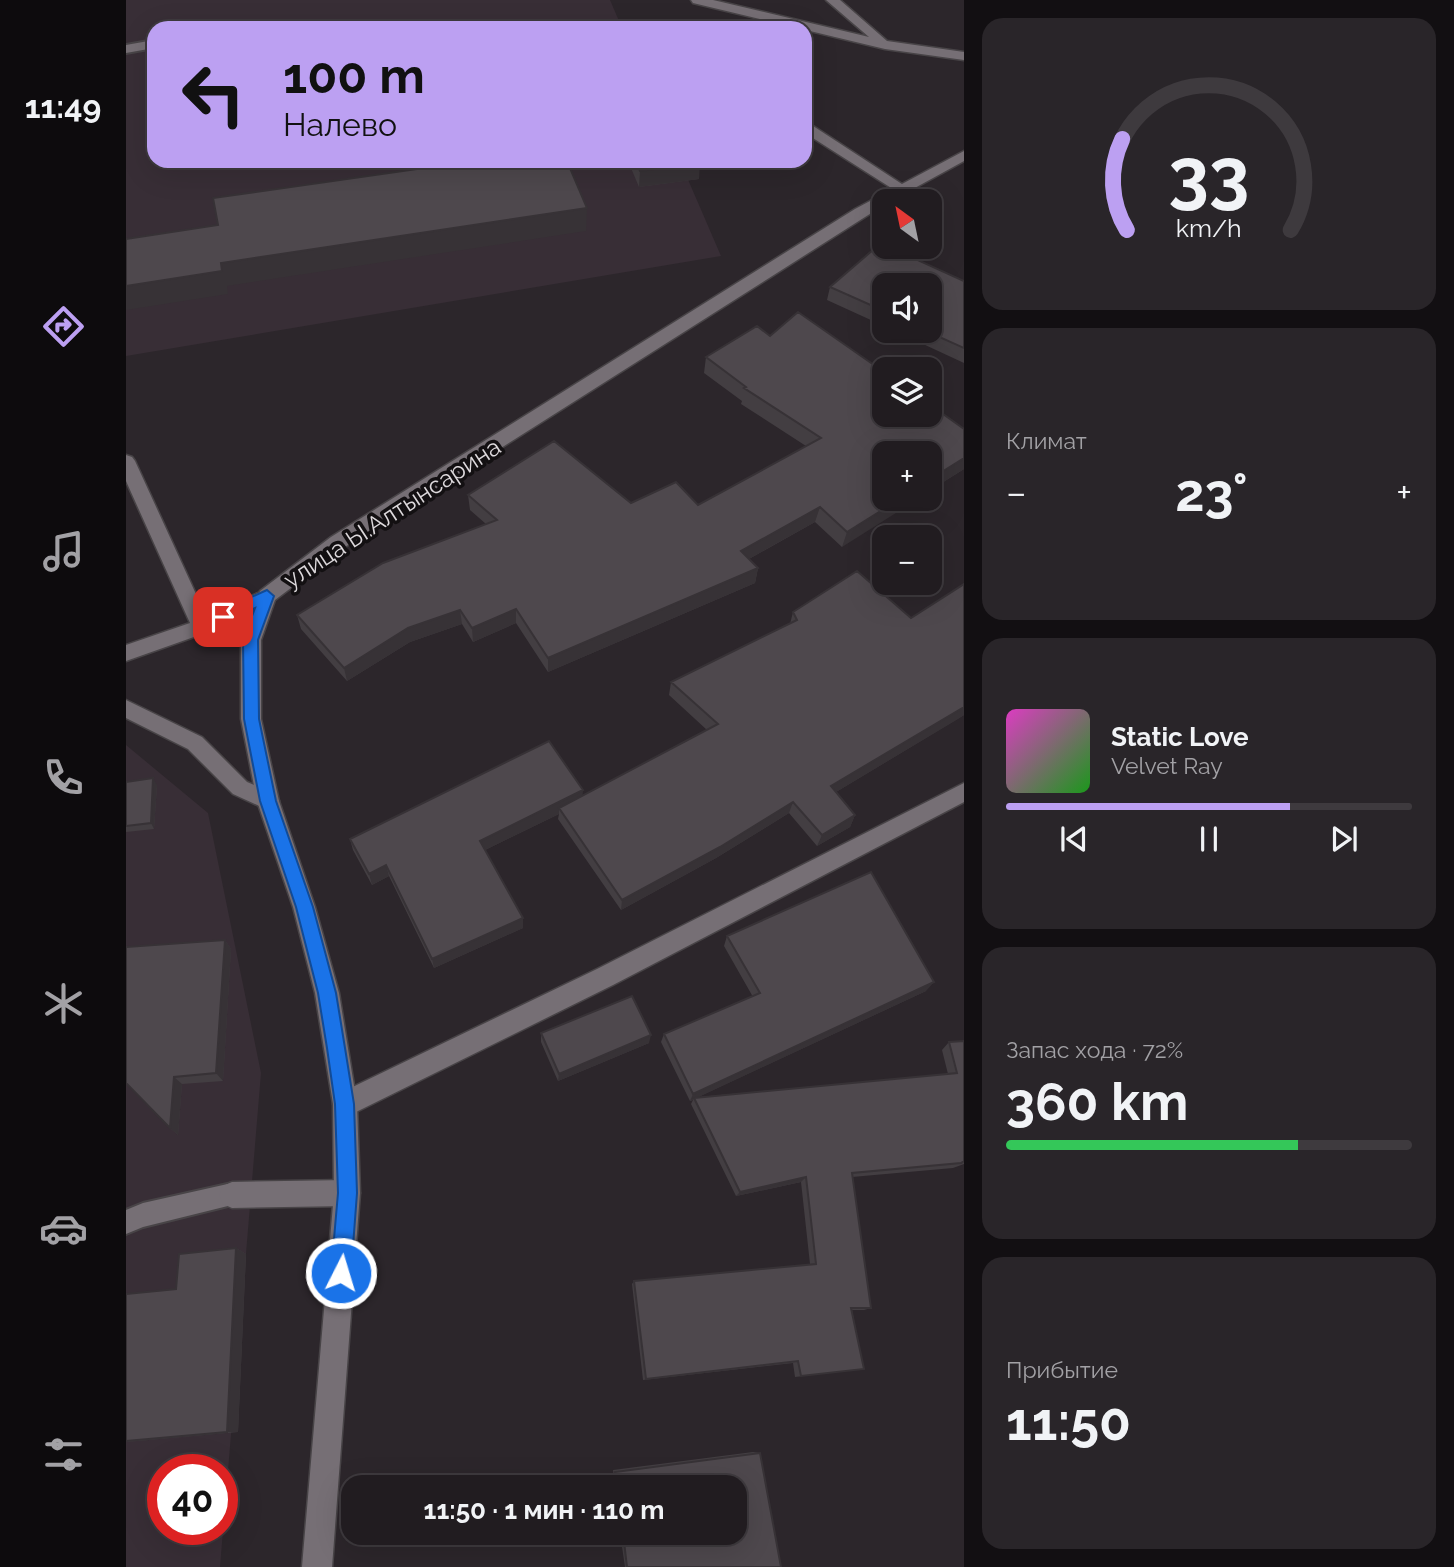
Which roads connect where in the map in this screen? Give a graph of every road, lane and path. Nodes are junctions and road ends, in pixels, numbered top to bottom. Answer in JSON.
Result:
{"nodes":[{"id":1,"x":697,"y":0,"type":"edge"},
{"id":2,"x":832,"y":0,"type":"edge"},
{"id":3,"x":785,"y":21,"type":"edge"},
{"id":4,"x":812,"y":28,"type":"edge"},
{"id":5,"x":147,"y":45,"type":"edge"},
{"id":6,"x":885,"y":45,"type":"junction"},
{"id":7,"x":126,"y":49,"type":"edge"},
{"id":8,"x":964,"y":56,"type":"edge"},
{"id":9,"x":812,"y":131,"type":"edge"},
{"id":10,"x":964,"y":155,"type":"edge"},
{"id":11,"x":901,"y":188,"type":"junction"},
{"id":12,"x":126,"y":461,"type":"edge"},
{"id":13,"x":267,"y":596,"type":"junction"},
{"id":14,"x":201,"y":627,"type":"junction"},
{"id":15,"x":126,"y":653,"type":"edge"},
{"id":16,"x":126,"y":708,"type":"edge"},
{"id":17,"x":964,"y":792,"type":"edge"},
{"id":18,"x":268,"y":801,"type":"junction"},
{"id":19,"x":345,"y":1104,"type":"junction"},
{"id":20,"x":348,"y":1193,"type":"junction"},
{"id":21,"x":232,"y":1195,"type":"joint"},
{"id":22,"x":126,"y":1222,"type":"edge"},
{"id":23,"x":317,"y":1567,"type":"edge"}],
"edges":[{"from":1,"to":3,"type":"street"},
{"from":2,"to":6,"type":"street"},
{"from":4,"to":6,"type":"street"},
{"from":5,"to":7,"type":"lane"},
{"from":6,"to":8,"type":"street"},
{"from":9,"to":11,"type":"street"},
{"from":10,"to":11,"type":"street","name":"улица Ы.Алтынсарина"},
{"from":11,"to":13,"type":"street","name":"улица Ы.Алтынсарина"},
{"from":12,"to":14,"type":"street"},
{"from":13,"to":14,"type":"street"},
{"from":13,"to":18,"type":"street","name":"улица Ы.Алтынсарина"},
{"from":14,"to":15,"type":"street"},
{"from":16,"to":18,"type":"street"},
{"from":17,"to":19,"type":"street"},
{"from":18,"to":19,"type":"street","name":"улица Ы.Алтынсарина"},
{"from":19,"to":20,"type":"street","name":"улица Ы.Алтынсарина"},
{"from":20,"to":21,"type":"street"},
{"from":20,"to":23,"type":"street","name":"улица Ы.Алтынсарина"},
{"from":21,"to":22,"type":"lane"}]}
